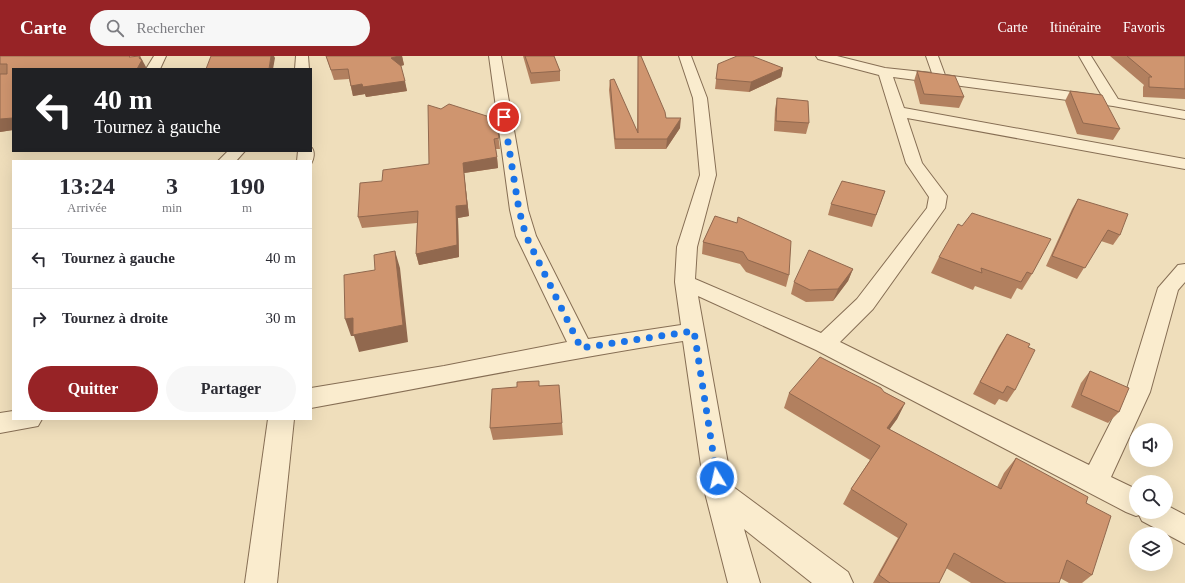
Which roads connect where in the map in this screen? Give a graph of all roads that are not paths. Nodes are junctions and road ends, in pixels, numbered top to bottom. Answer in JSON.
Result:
{"nodes":[{"id":1,"x":160,"y":56,"type":"edge"},
{"id":2,"x":302,"y":56,"type":"edge"},
{"id":3,"x":495,"y":56,"type":"edge"},
{"id":4,"x":685,"y":56,"type":"edge"},
{"id":5,"x":822,"y":56,"type":"edge"},
{"id":6,"x":872,"y":56,"type":"edge"},
{"id":7,"x":932,"y":56,"type":"edge"},
{"id":8,"x":1085,"y":56,"type":"edge"},
{"id":9,"x":154,"y":68,"type":"edge"},
{"id":10,"x":302,"y":68,"type":"edge"},
{"id":11,"x":881,"y":71,"type":"junction"},
{"id":12,"x":940,"y":78,"type":"junction"},
{"id":13,"x":1113,"y":102,"type":"junction"},
{"id":14,"x":899,"y":112,"type":"junction"},
{"id":15,"x":1185,"y":116,"type":"edge"},
{"id":16,"x":236,"y":152,"type":"edge"},
{"id":17,"x":227,"y":160,"type":"edge"},
{"id":18,"x":1185,"y":164,"type":"edge"},
{"id":19,"x":1185,"y":270,"type":"edge"},
{"id":20,"x":686,"y":282,"type":"junction"},
{"id":21,"x":694,"y":331,"type":"junction"},
{"id":22,"x":824,"y":344,"type":"junction"},
{"id":23,"x":581,"y":348,"type":"junction"},
{"id":24,"x":312,"y":398,"type":"edge"},
{"id":25,"x":22,"y":420,"type":"edge"},
{"id":26,"x":281,"y":420,"type":"edge"},
{"id":27,"x":0,"y":423,"type":"edge"},
{"id":28,"x":1095,"y":482,"type":"junction"},
{"id":29,"x":719,"y":493,"type":"junction"},
{"id":30,"x":1129,"y":500,"type":"edge"},
{"id":31,"x":1165,"y":519,"type":"edge"},
{"id":32,"x":1185,"y":530,"type":"edge"},
{"id":33,"x":261,"y":583,"type":"edge"},
{"id":34,"x":744,"y":583,"type":"edge"},
{"id":35,"x":837,"y":583,"type":"edge"}],
"edges":[{"from":1,"to":9,"type":"street"},
{"from":2,"to":10,"type":"street"},
{"from":3,"to":23,"type":"street"},
{"from":4,"to":20,"type":"street"},
{"from":5,"to":11,"type":"street"},
{"from":6,"to":11,"type":"street"},
{"from":7,"to":12,"type":"street"},
{"from":8,"to":13,"type":"street"},
{"from":11,"to":12,"type":"street"},
{"from":11,"to":14,"type":"street"},
{"from":12,"to":13,"type":"street"},
{"from":13,"to":15,"type":"street"},
{"from":14,"to":18,"type":"street"},
{"from":14,"to":22,"type":"street"},
{"from":16,"to":17,"type":"street"},
{"from":19,"to":28,"type":"street"},
{"from":20,"to":21,"type":"street"},
{"from":20,"to":22,"type":"street"},
{"from":21,"to":23,"type":"street"},
{"from":21,"to":29,"type":"street"},
{"from":22,"to":28,"type":"street"},
{"from":23,"to":24,"type":"street"},
{"from":25,"to":27,"type":"street"},
{"from":26,"to":33,"type":"street"},
{"from":28,"to":30,"type":"street"},
{"from":29,"to":34,"type":"street"},
{"from":29,"to":35,"type":"street"},
{"from":31,"to":32,"type":"street"}]}
